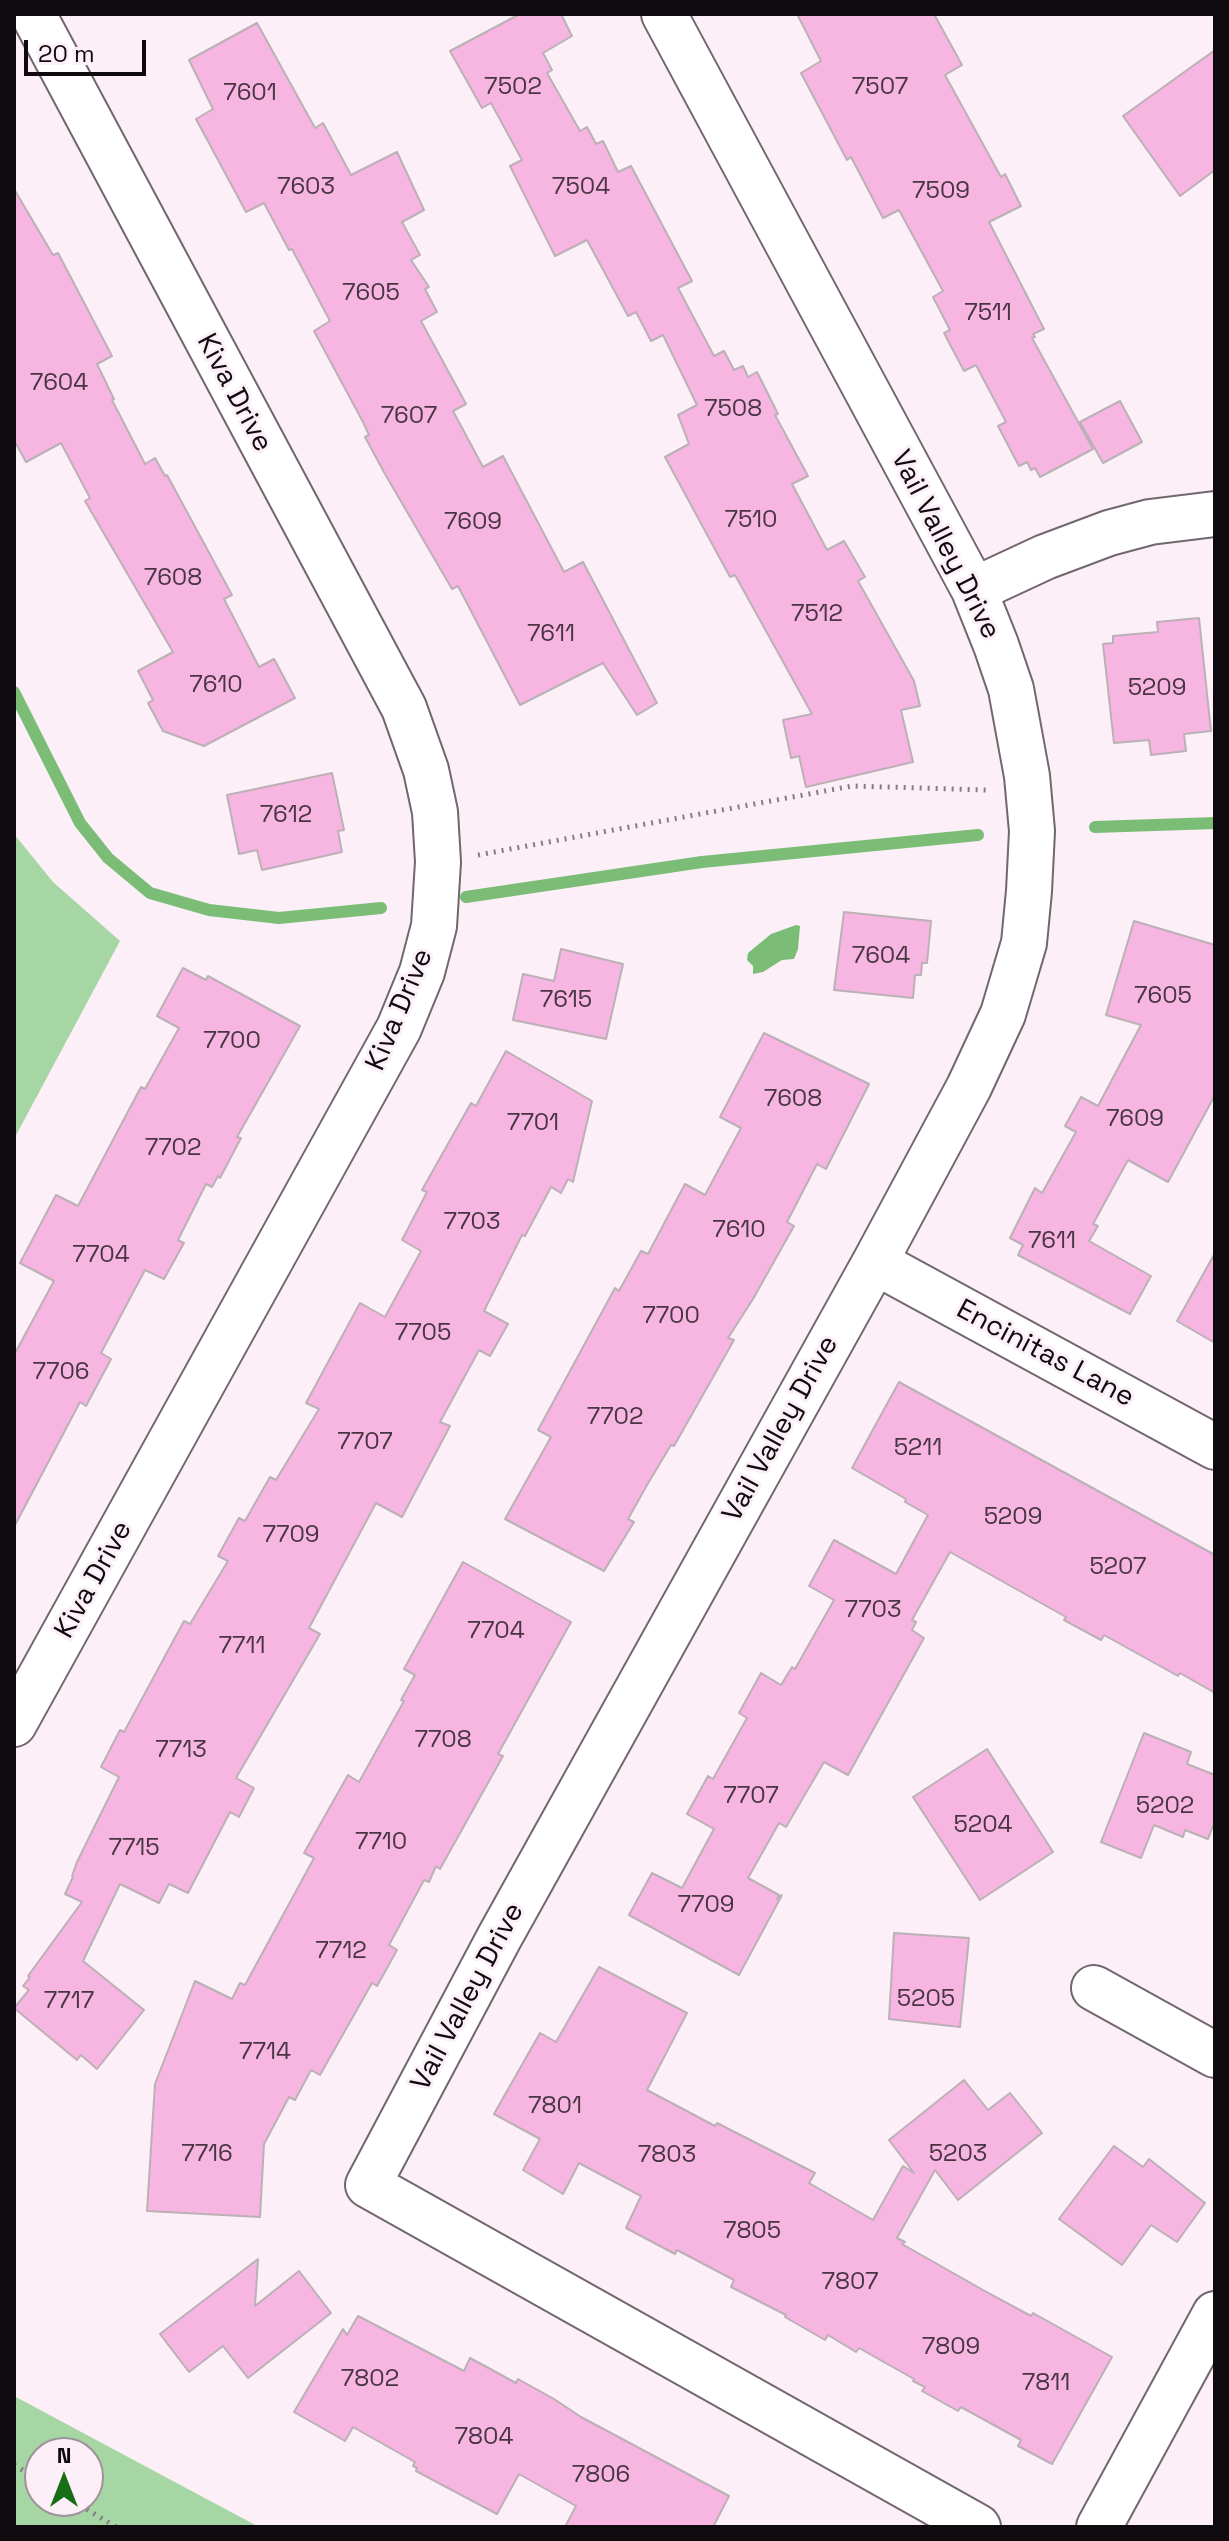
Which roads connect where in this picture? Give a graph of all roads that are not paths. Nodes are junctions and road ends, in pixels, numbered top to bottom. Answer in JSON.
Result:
{"nodes":[{"id":1,"x":33,"y":14,"type":"edge"},
{"id":2,"x":664,"y":14,"type":"edge"},
{"id":3,"x":1215,"y":514,"type":"edge"},
{"id":4,"x":974,"y":590,"type":"junction"},
{"id":5,"x":875,"y":1262,"type":"junction"},
{"id":6,"x":1215,"y":1447,"type":"edge"},
{"id":7,"x":14,"y":1724,"type":"edge"},
{"id":8,"x":1094,"y":1988,"type":"dead end"},
{"id":9,"x":1215,"y":2055,"type":"edge"},
{"id":10,"x":1215,"y":2314,"type":"edge"},
{"id":11,"x":978,"y":2527,"type":"edge"},
{"id":12,"x":1099,"y":2527,"type":"edge"}],
"edges":[{"from":1,"to":7,"type":"street","name":"Kiva Drive"},
{"from":2,"to":4,"type":"street","name":"Vail Valley Drive"},
{"from":3,"to":4,"type":"street"},
{"from":4,"to":5,"type":"street","name":"Vail Valley Drive"},
{"from":5,"to":6,"type":"street","name":"Encinitas Lane"},
{"from":5,"to":11,"type":"street","name":"Vail Valley Drive"},
{"from":8,"to":9,"type":"street"},
{"from":10,"to":12,"type":"street"}]}
